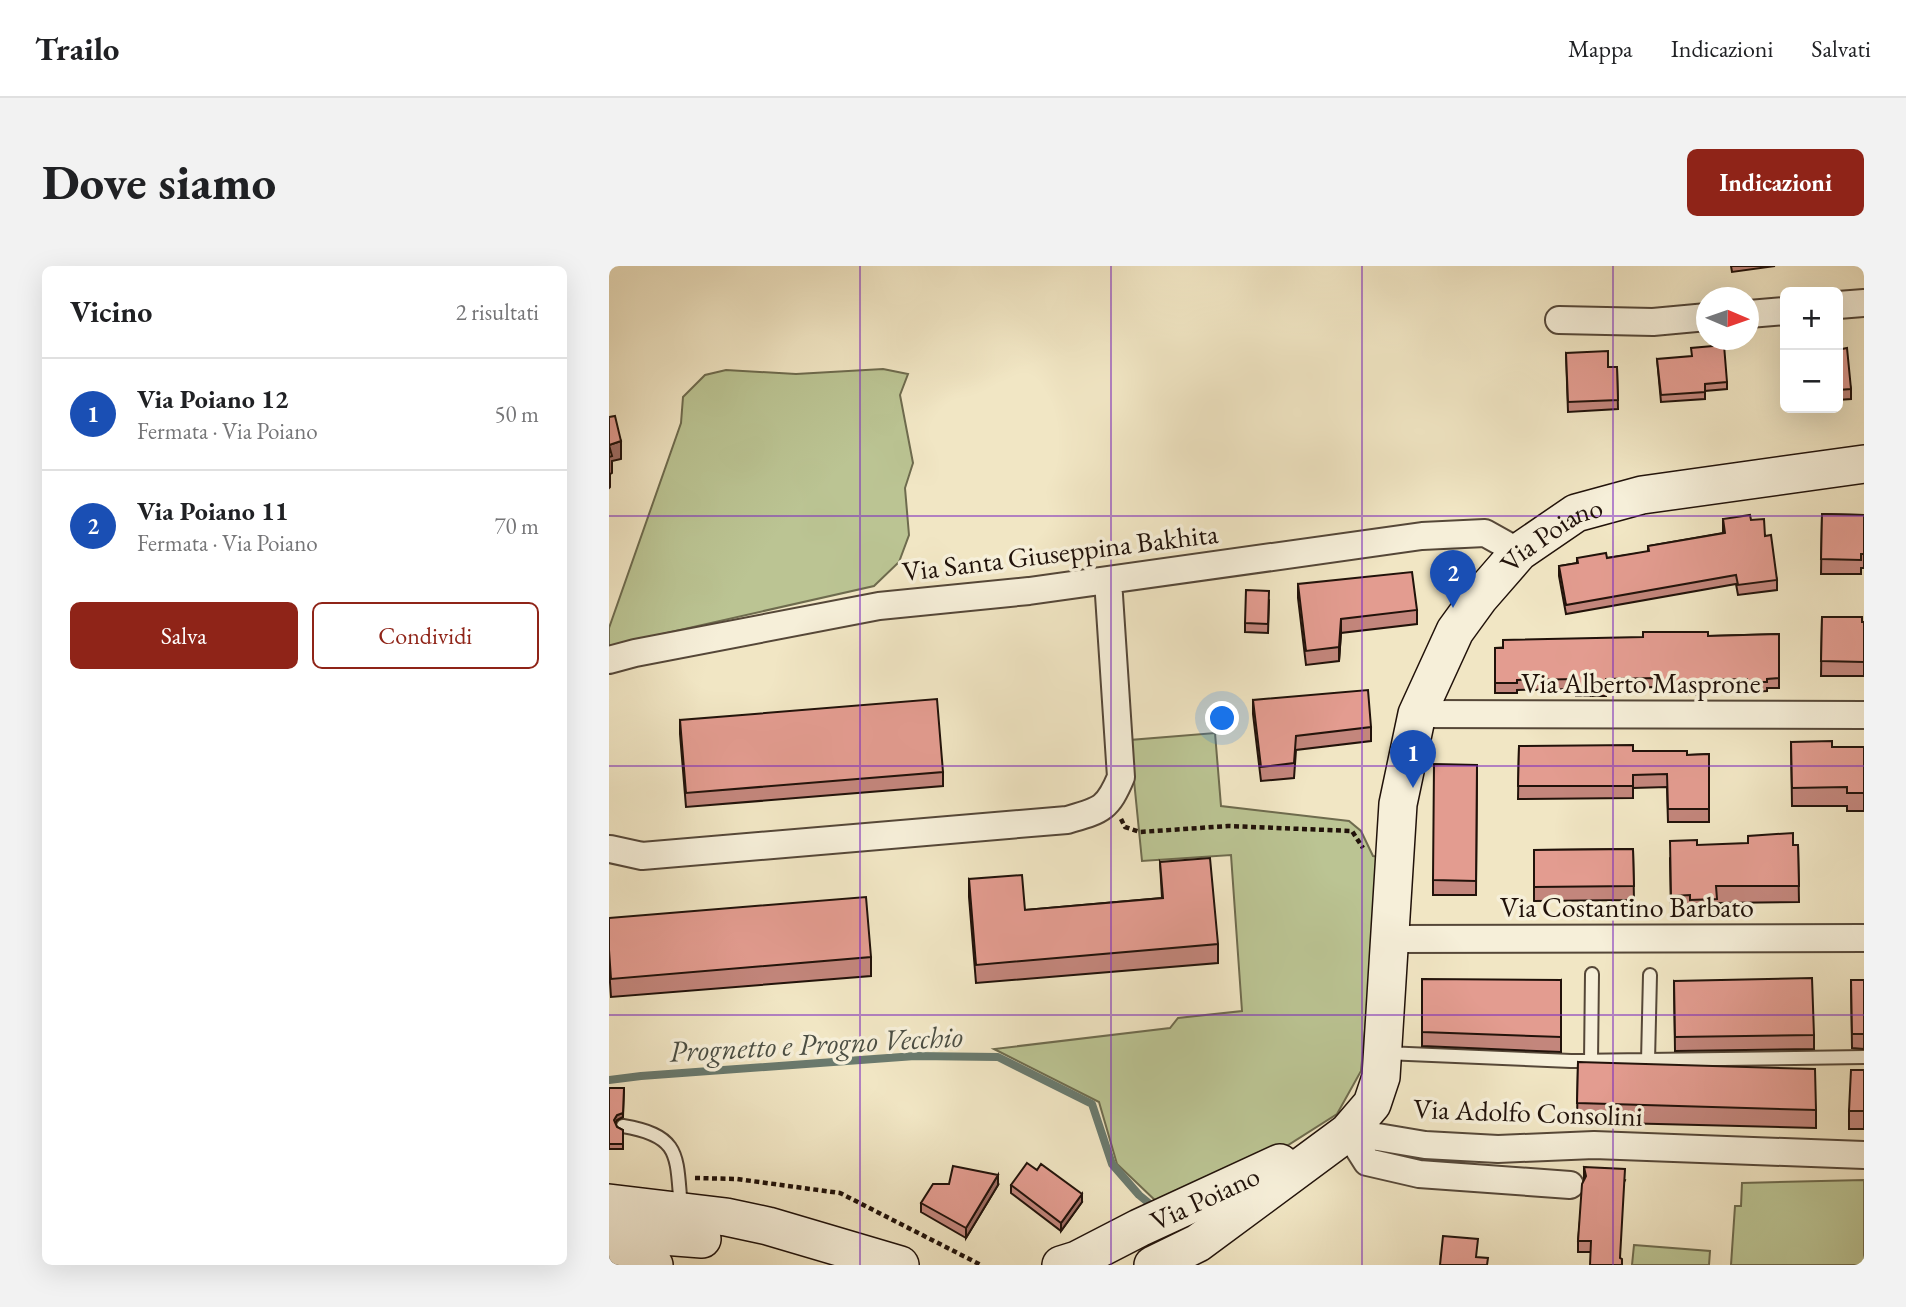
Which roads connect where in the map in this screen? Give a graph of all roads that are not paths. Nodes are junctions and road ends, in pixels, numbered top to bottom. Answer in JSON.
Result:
{"nodes":[{"id":1,"x":1864,"y":303,"type":"edge"},
{"id":2,"x":1843,"y":305,"type":"edge"},
{"id":3,"x":1780,"y":311,"type":"edge"},
{"id":4,"x":1759,"y":313,"type":"edge"},
{"id":5,"x":1696,"y":318,"type":"edge"},
{"id":6,"x":1559,"y":320,"type":"dead end"},
{"id":7,"x":1864,"y":464,"type":"edge"},
{"id":8,"x":1519,"y":552,"type":"junction"},
{"id":9,"x":1108,"y":580,"type":"junction"},
{"id":10,"x":609,"y":660,"type":"edge"},
{"id":11,"x":1417,"y":714,"type":"junction"},
{"id":12,"x":1864,"y":715,"type":"edge"},
{"id":13,"x":610,"y":849,"type":"edge"},
{"id":14,"x":1864,"y":938,"type":"edge"},
{"id":15,"x":1390,"y":939,"type":"junction"},
{"id":16,"x":1592,"y":974,"type":"dead end"},
{"id":17,"x":1650,"y":975,"type":"dead end"},
{"id":18,"x":1383,"y":1053,"type":"junction"},
{"id":19,"x":1864,"y":1056,"type":"edge"},
{"id":20,"x":1591,"y":1061,"type":"junction"},
{"id":21,"x":1648,"y":1061,"type":"junction"},
{"id":22,"x":623,"y":1126,"type":"dead end"},
{"id":23,"x":1348,"y":1132,"type":"junction"},
{"id":24,"x":1864,"y":1155,"type":"edge"},
{"id":25,"x":1570,"y":1185,"type":"dead end"},
{"id":26,"x":609,"y":1203,"type":"edge"},
{"id":27,"x":681,"y":1212,"type":"junction"},
{"id":28,"x":609,"y":1232,"type":"edge"},
{"id":29,"x":811,"y":1237,"type":"junction"},
{"id":30,"x":609,"y":1263,"type":"edge"},
{"id":31,"x":654,"y":1265,"type":"edge"},
{"id":32,"x":848,"y":1265,"type":"edge"},
{"id":33,"x":900,"y":1265,"type":"edge"},
{"id":34,"x":931,"y":1265,"type":"edge"},
{"id":35,"x":1061,"y":1265,"type":"edge"},
{"id":36,"x":1153,"y":1265,"type":"edge"}],
"edges":[{"from":1,"to":2,"type":"street"},
{"from":3,"to":4,"type":"street"},
{"from":5,"to":6,"type":"street"},
{"from":7,"to":8,"type":"street","name":"Via Poiano"},
{"from":8,"to":9,"type":"street","name":"Via Santa Giuseppina Bakhita"},
{"from":8,"to":11,"type":"street","name":"Via Poiano"},
{"from":9,"to":10,"type":"street","name":"Via Santa Giuseppina Bakhita"},
{"from":9,"to":13,"type":"street"},
{"from":11,"to":12,"type":"street","name":"Via Alberto Masprone"},
{"from":11,"to":15,"type":"street","name":"Via Poiano"},
{"from":14,"to":15,"type":"street","name":"Via Costantino Barbato"},
{"from":15,"to":18,"type":"street","name":"Via Poiano"},
{"from":16,"to":20,"type":"lane"},
{"from":17,"to":21,"type":"lane"},
{"from":18,"to":20,"type":"lane"},
{"from":18,"to":23,"type":"street","name":"Via Poiano"},
{"from":19,"to":21,"type":"lane"},
{"from":20,"to":21,"type":"lane"},
{"from":22,"to":27,"type":"lane"},
{"from":23,"to":24,"type":"street","name":"Via Adolfo Consolini"},
{"from":23,"to":25,"type":"street"},
{"from":23,"to":35,"type":"street","name":"Via Poiano"},
{"from":23,"to":36,"type":"street","name":"Via Poiano"},
{"from":26,"to":27,"type":"street"},
{"from":27,"to":29,"type":"street"},
{"from":28,"to":32,"type":"street"},
{"from":29,"to":33,"type":"street"},
{"from":29,"to":34,"type":"street"},
{"from":30,"to":31,"type":"street"}]}
